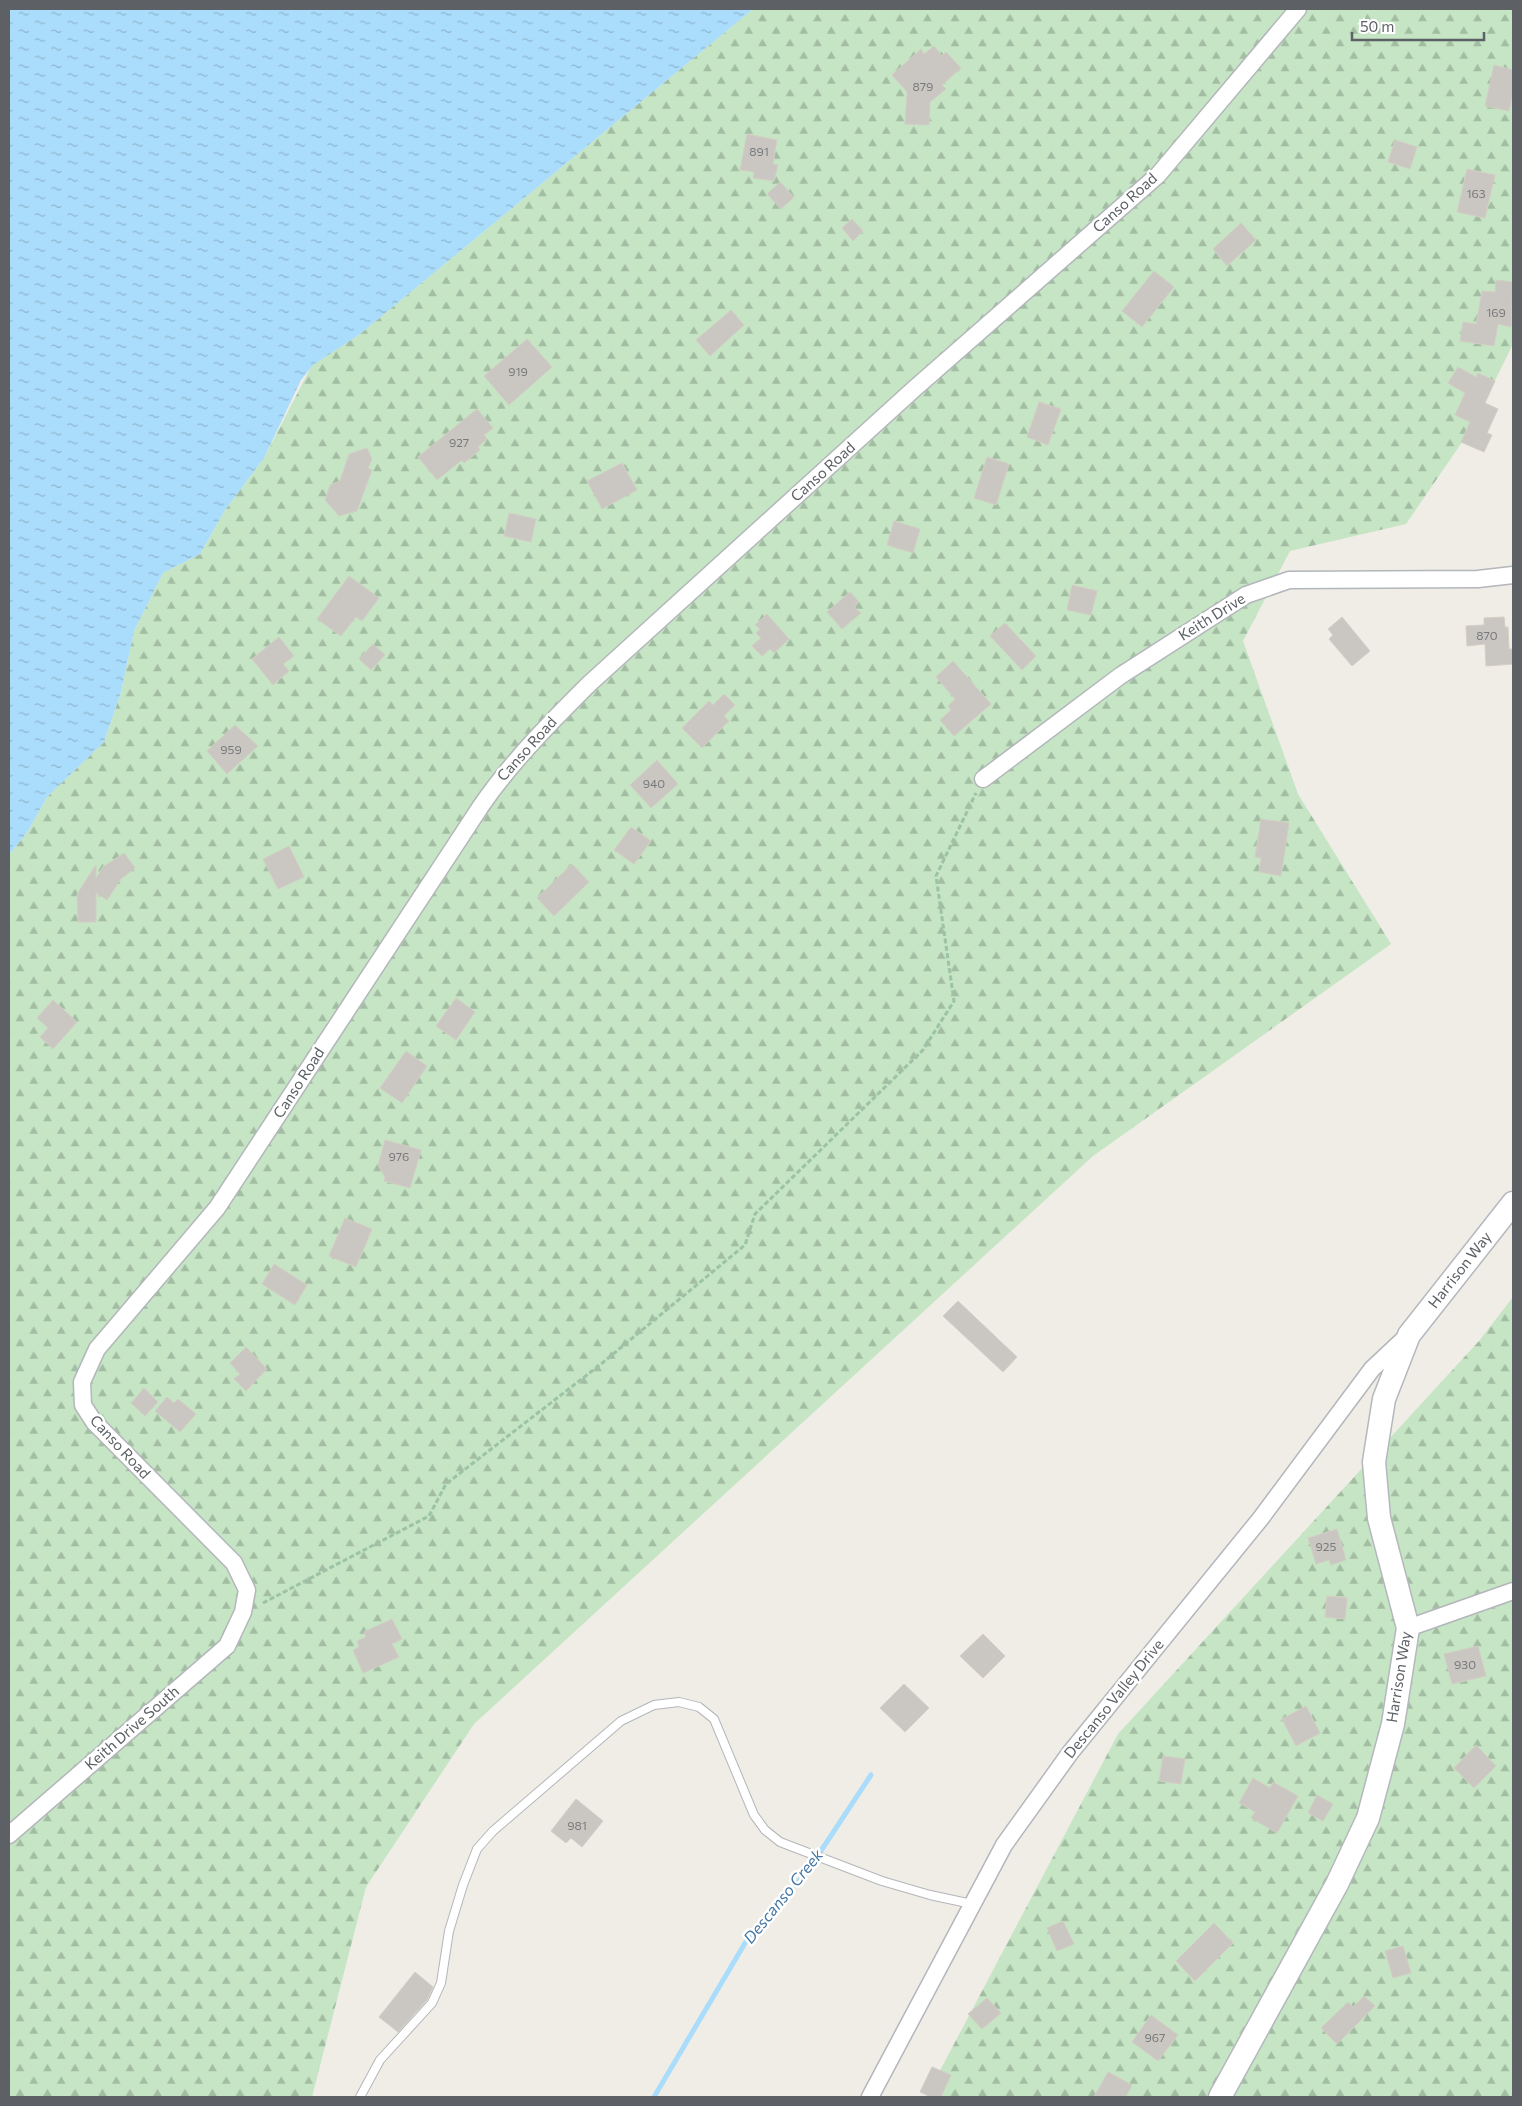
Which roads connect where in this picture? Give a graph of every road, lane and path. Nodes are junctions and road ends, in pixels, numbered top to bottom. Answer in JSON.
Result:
{"nodes":[{"id":1,"x":1298,"y":9,"type":"edge"},
{"id":2,"x":1513,"y":575,"type":"edge"},
{"id":3,"x":983,"y":779,"type":"joint"},
{"id":4,"x":1513,"y":1203,"type":"edge"},
{"id":5,"x":1409,"y":1335,"type":"junction"},
{"id":6,"x":1513,"y":1591,"type":"edge"},
{"id":7,"x":263,"y":1602,"type":"dead end"},
{"id":8,"x":244,"y":1612,"type":"joint"},
{"id":9,"x":1408,"y":1628,"type":"junction"},
{"id":10,"x":9,"y":1836,"type":"edge"},
{"id":11,"x":972,"y":1904,"type":"junction"},
{"id":12,"x":360,"y":2097,"type":"edge"},
{"id":13,"x":870,"y":2097,"type":"edge"},
{"id":14,"x":1220,"y":2097,"type":"edge"}],
"edges":[{"from":1,"to":8,"type":"street","name":"Canso Road"},
{"from":2,"to":3,"type":"street","name":"Keith Drive"},
{"from":3,"to":7,"type":"path"},
{"from":4,"to":5,"type":"street","name":"Harrison Way"},
{"from":5,"to":9,"type":"street","name":"Harrison Way"},
{"from":5,"to":11,"type":"street","name":"Descanso Valley Drive"},
{"from":6,"to":9,"type":"street"},
{"from":8,"to":10,"type":"street","name":"Keith Drive South"},
{"from":9,"to":14,"type":"street","name":"Harrison Way"},
{"from":11,"to":12,"type":"lane"},
{"from":11,"to":13,"type":"street","name":"Descanso Valley Drive"}]}
